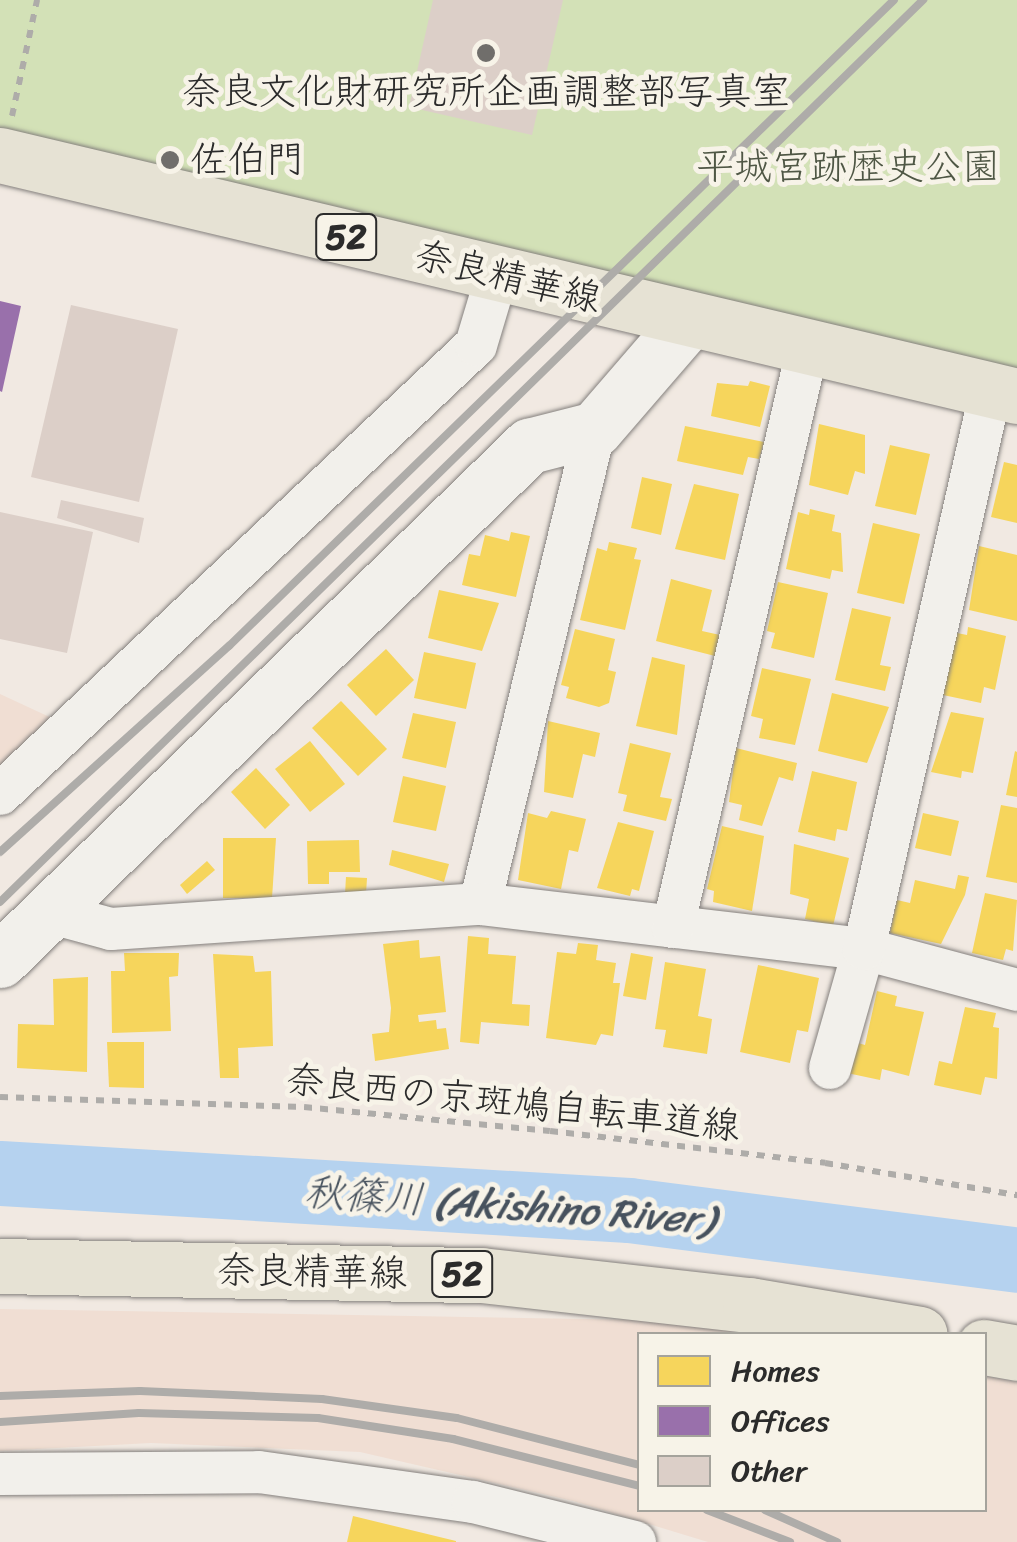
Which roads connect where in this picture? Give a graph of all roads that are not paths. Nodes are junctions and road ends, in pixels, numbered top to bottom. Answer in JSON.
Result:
{"nodes":[{"id":1,"x":5,"y":141,"type":"edge"},
{"id":2,"x":498,"y":275,"type":"junction"},
{"id":3,"x":689,"y":320,"type":"junction"},
{"id":4,"x":808,"y":347,"type":"junction"},
{"id":5,"x":1004,"y":393,"type":"edge"},
{"id":6,"x":595,"y":429,"type":"junction"},
{"id":7,"x":0,"y":794,"type":"edge"},
{"id":8,"x":480,"y":904,"type":"junction"},
{"id":9,"x":48,"y":912,"type":"junction"},
{"id":10,"x":673,"y":927,"type":"junction"},
{"id":11,"x":864,"y":950,"type":"junction"},
{"id":12,"x":0,"y":960,"type":"edge"},
{"id":13,"x":1017,"y":990,"type":"edge"},
{"id":14,"x":830,"y":1068,"type":"dead end"},
{"id":15,"x":0,"y":1266,"type":"edge"},
{"id":16,"x":909,"y":1332,"type":"edge"},
{"id":17,"x":987,"y":1348,"type":"edge"},
{"id":18,"x":1017,"y":1353,"type":"edge"},
{"id":19,"x":0,"y":1474,"type":"edge"},
{"id":20,"x":634,"y":1542,"type":"edge"}],
"edges":[{"from":1,"to":2,"type":"main road","name":"奈良精華線","number":"52"},
{"from":2,"to":3,"type":"main road","name":"奈良精華線","number":"52"},
{"from":2,"to":7,"type":"street"},
{"from":3,"to":4,"type":"main road","name":"奈良精華線","number":"52"},
{"from":3,"to":6,"type":"street"},
{"from":4,"to":5,"type":"main road","name":"奈良精華線","number":"52"},
{"from":4,"to":10,"type":"street"},
{"from":5,"to":11,"type":"street"},
{"from":6,"to":8,"type":"street"},
{"from":6,"to":9,"type":"street"},
{"from":8,"to":9,"type":"street"},
{"from":8,"to":10,"type":"street"},
{"from":9,"to":12,"type":"street"},
{"from":10,"to":11,"type":"street"},
{"from":11,"to":13,"type":"street"},
{"from":11,"to":14,"type":"street"},
{"from":15,"to":16,"type":"main road","name":"奈良精華線","number":"52"},
{"from":17,"to":18,"type":"main road"},
{"from":19,"to":20,"type":"street"}]}
